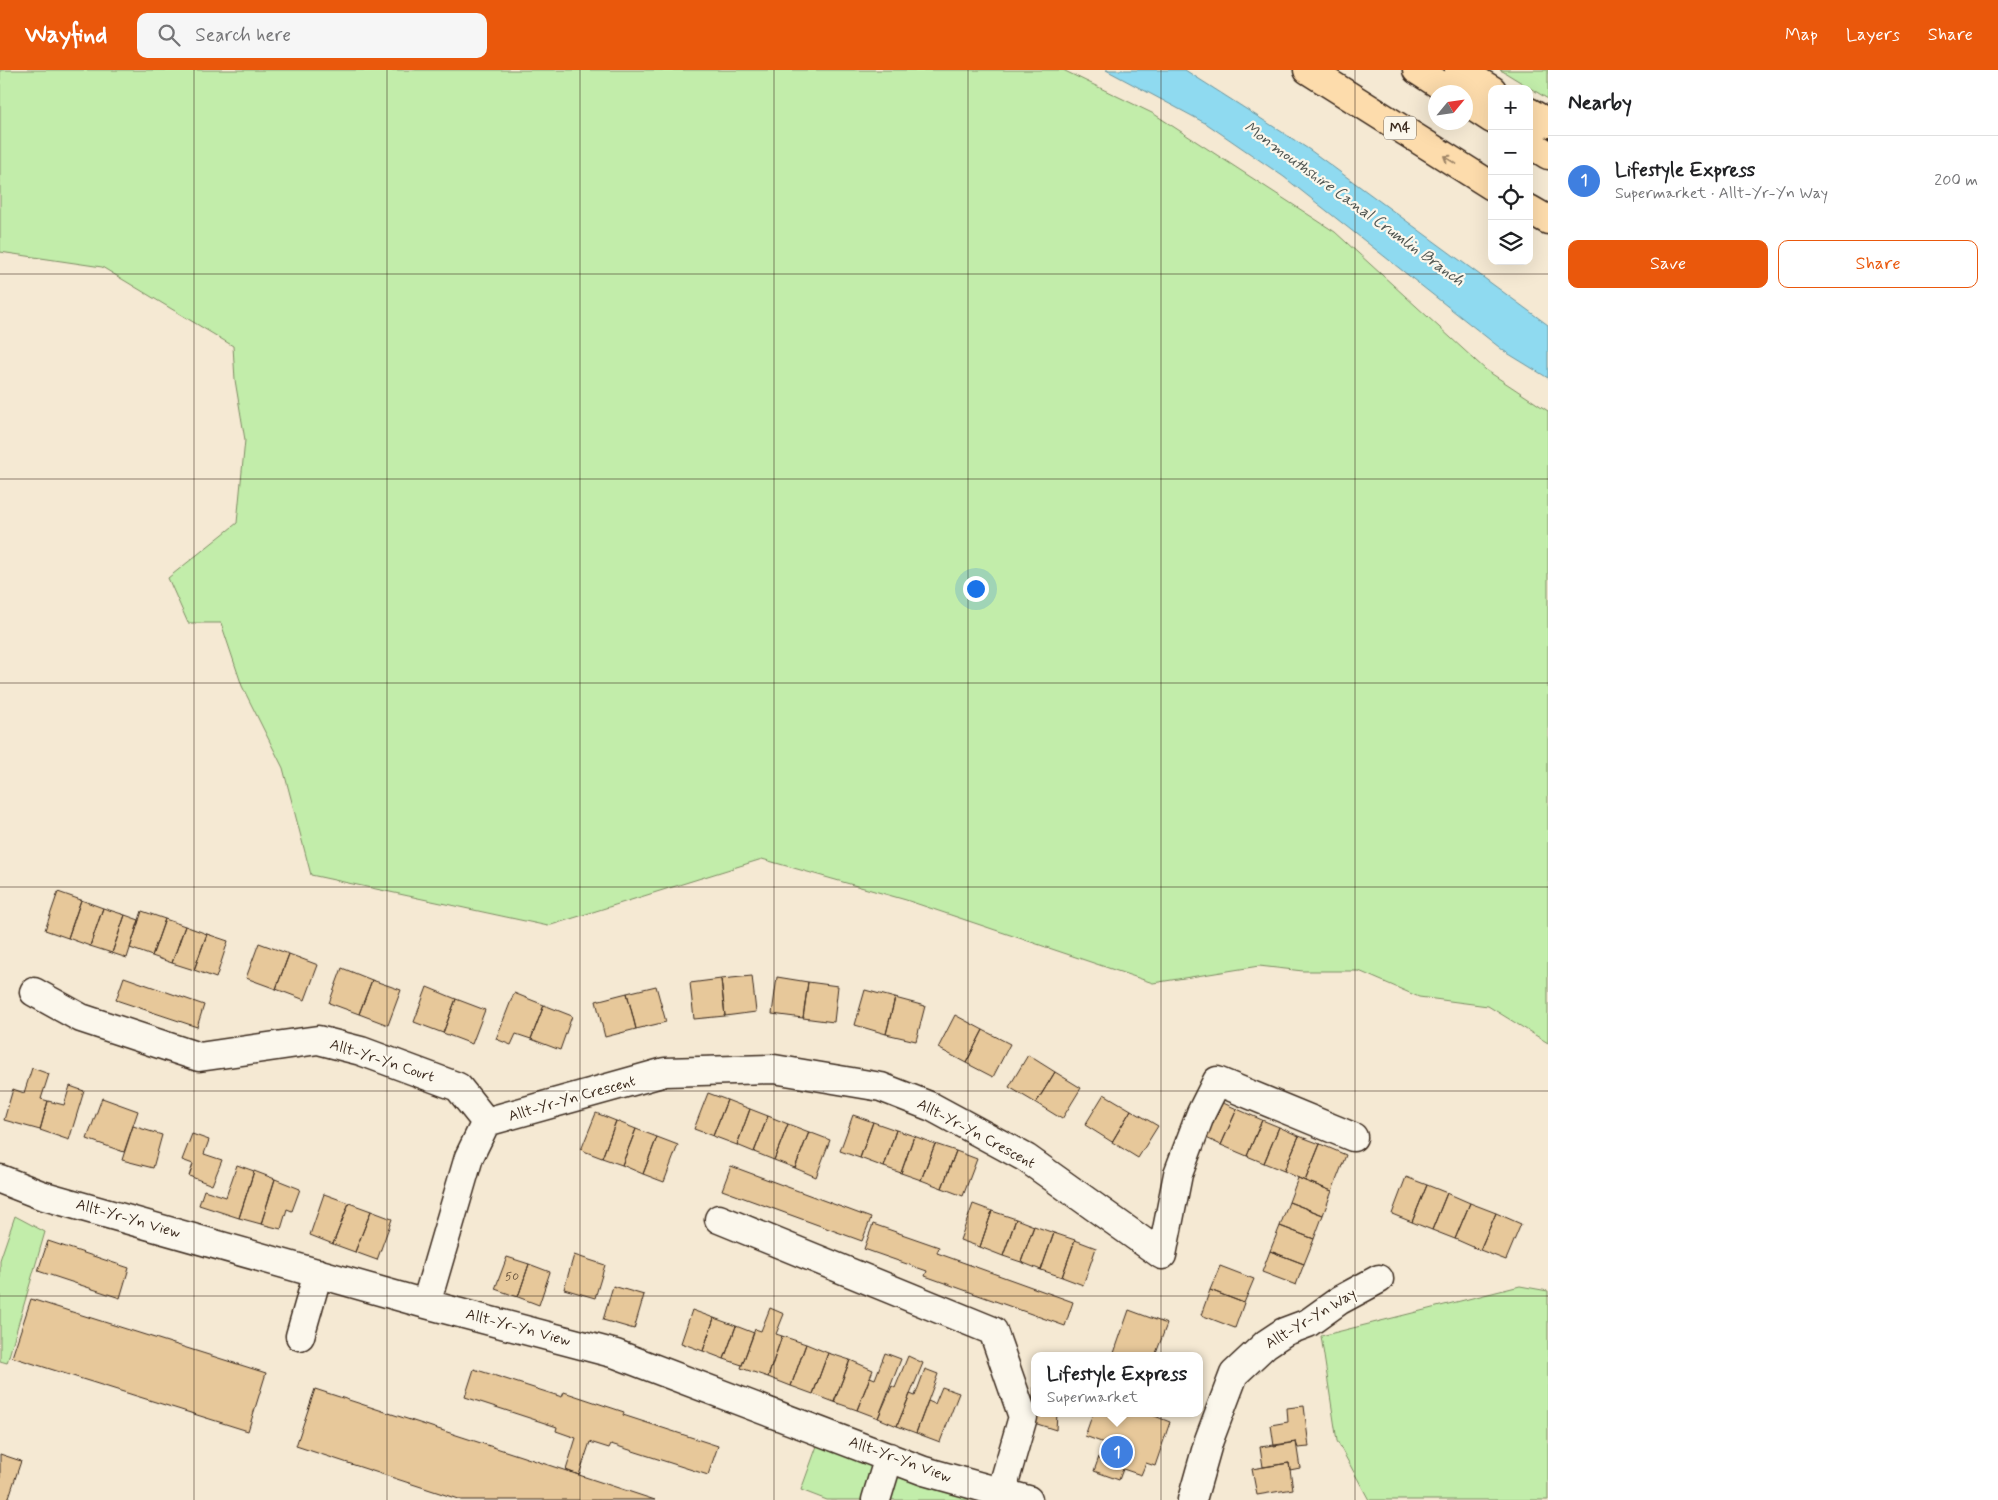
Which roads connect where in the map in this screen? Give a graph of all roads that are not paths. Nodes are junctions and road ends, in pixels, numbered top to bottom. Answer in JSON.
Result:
{"nodes":[{"id":1,"x":1308,"y":70,"type":"edge"},
{"id":2,"x":1417,"y":70,"type":"edge"},
{"id":3,"x":1459,"y":70,"type":"edge"},
{"id":4,"x":1440,"y":85,"type":"edge"},
{"id":5,"x":1488,"y":88,"type":"edge"},
{"id":6,"x":1473,"y":107,"type":"edge"},
{"id":7,"x":1533,"y":114,"type":"edge"},
{"id":8,"x":1488,"y":116,"type":"edge"},
{"id":9,"x":1548,"y":123,"type":"edge"},
{"id":10,"x":1533,"y":146,"type":"edge"},
{"id":11,"x":1548,"y":155,"type":"edge"},
{"id":12,"x":1488,"y":183,"type":"edge"},
{"id":13,"x":1533,"y":211,"type":"edge"},
{"id":14,"x":1548,"y":220,"type":"edge"},
{"id":15,"x":34,"y":992,"type":"dead end"},
{"id":16,"x":486,"y":1122,"type":"junction"},
{"id":17,"x":1353,"y":1137,"type":"dead end"},
{"id":18,"x":0,"y":1180,"type":"edge"},
{"id":19,"x":719,"y":1219,"type":"dead end"},
{"id":20,"x":318,"y":1273,"type":"junction"},
{"id":21,"x":1379,"y":1279,"type":"dead end"},
{"id":22,"x":426,"y":1304,"type":"junction"},
{"id":23,"x":300,"y":1336,"type":"dead end"},
{"id":24,"x":889,"y":1457,"type":"junction"},
{"id":25,"x":1001,"y":1493,"type":"junction"},
{"id":26,"x":876,"y":1500,"type":"edge"},
{"id":27,"x":1028,"y":1500,"type":"edge"},
{"id":28,"x":1192,"y":1500,"type":"edge"}],
"edges":[{"from":12,"to":1,"type":"highway","number":"M4","one_way":true},
{"from":2,"to":4,"type":"highway"},
{"from":3,"to":5,"type":"highway"},
{"from":6,"to":8,"type":"highway"},
{"from":7,"to":9,"type":"highway"},
{"from":10,"to":11,"type":"highway"},
{"from":13,"to":14,"type":"highway"},
{"from":15,"to":16,"type":"street","name":"Allt-Yr-Yn Court"},
{"from":16,"to":17,"type":"street","name":"Allt-Yr-Yn Crescent"},
{"from":16,"to":22,"type":"street","name":"Allt-Yr-Yn Crescent"},
{"from":18,"to":20,"type":"street","name":"Allt-Yr-Yn View"},
{"from":19,"to":25,"type":"street"},
{"from":20,"to":22,"type":"street","name":"Allt-Yr-Yn View"},
{"from":20,"to":23,"type":"street"},
{"from":21,"to":28,"type":"street","name":"Allt-Yr-Yn Way"},
{"from":22,"to":24,"type":"street","name":"Allt-Yr-Yn View"},
{"from":24,"to":25,"type":"street","name":"Allt-Yr-Yn View"},
{"from":24,"to":26,"type":"street"},
{"from":25,"to":27,"type":"street","name":"Allt-Yr-Yn View"}]}
